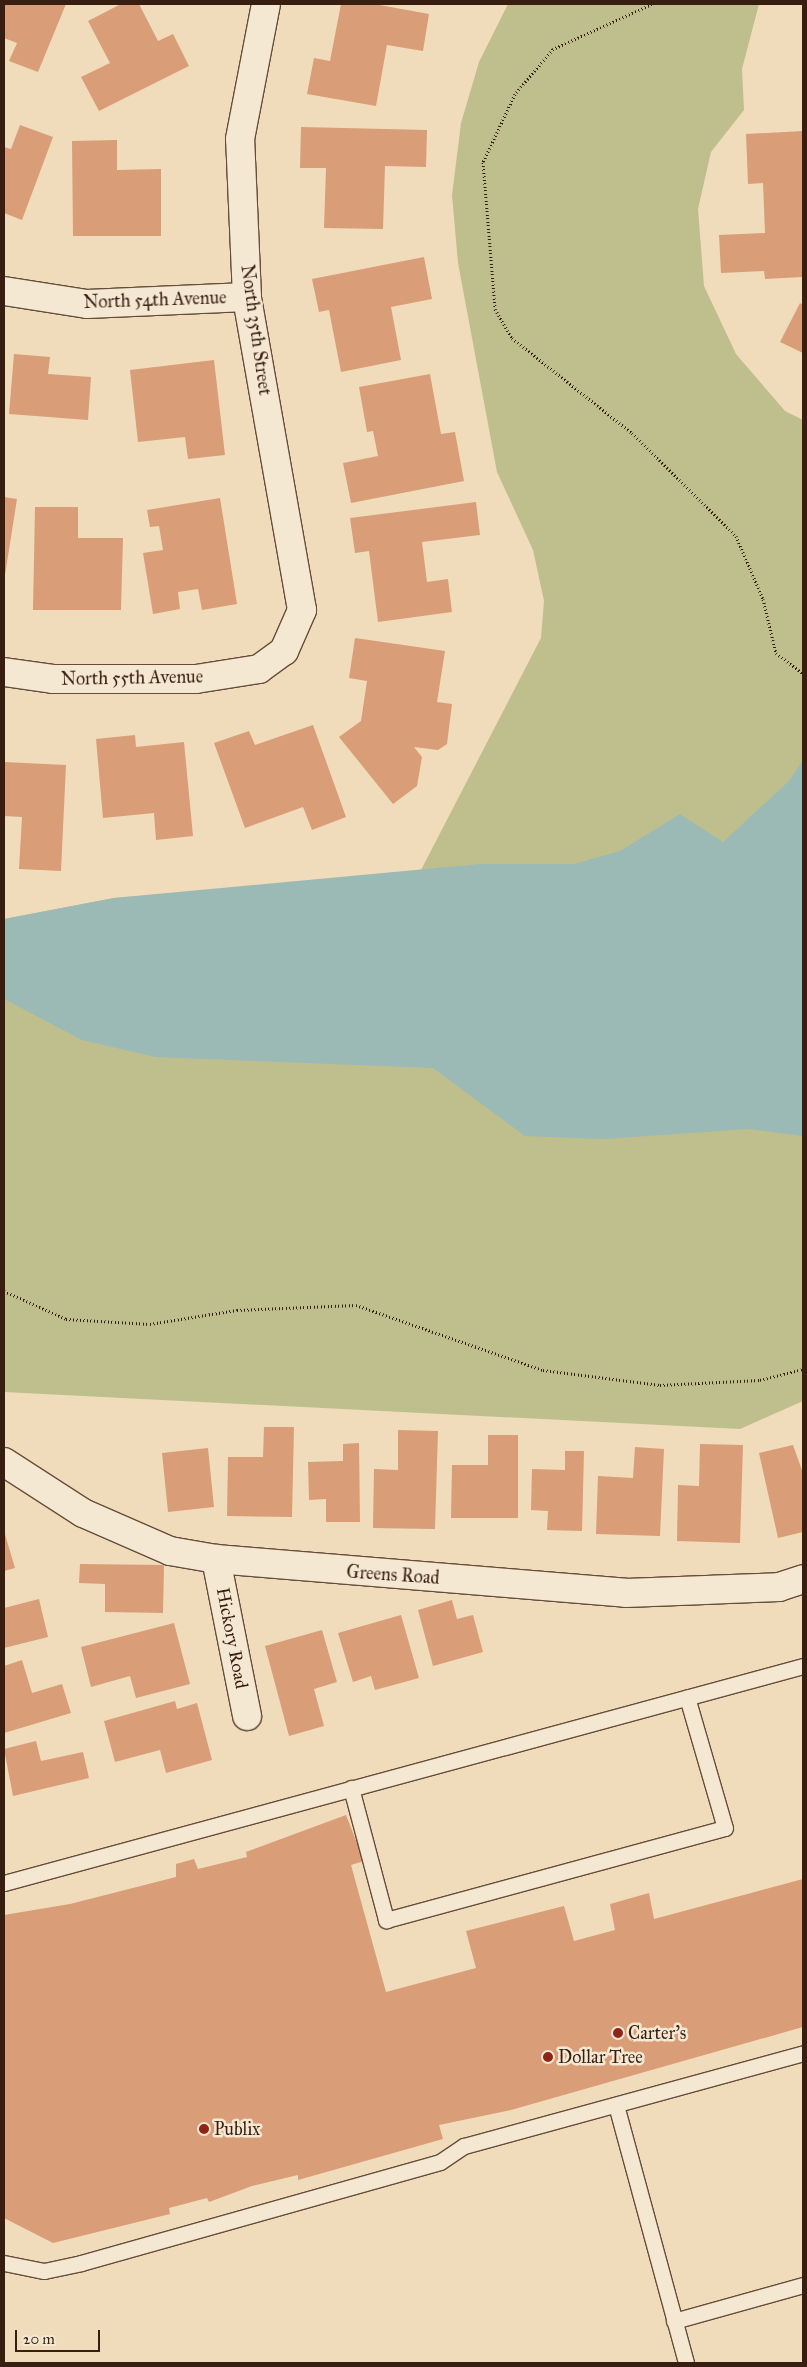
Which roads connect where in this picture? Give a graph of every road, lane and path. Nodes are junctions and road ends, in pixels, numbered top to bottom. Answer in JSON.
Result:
{"nodes":[{"id":1,"x":266,"y":4,"type":"edge"},
{"id":2,"x":652,"y":4,"type":"edge"},
{"id":3,"x":4,"y":291,"type":"edge"},
{"id":4,"x":247,"y":297,"type":"junction"},
{"id":5,"x":284,"y":651,"type":"joint"},
{"id":6,"x":4,"y":672,"type":"edge"},
{"id":7,"x":803,"y":673,"type":"edge"},
{"id":8,"x":4,"y":1290,"type":"edge"},
{"id":9,"x":803,"y":1369,"type":"edge"},
{"id":10,"x":4,"y":1462,"type":"edge"},
{"id":11,"x":216,"y":1559,"type":"junction"},
{"id":12,"x":803,"y":1579,"type":"edge"},
{"id":13,"x":803,"y":1666,"type":"edge"},
{"id":14,"x":688,"y":1697,"type":"junction"},
{"id":15,"x":247,"y":1716,"type":"dead end"},
{"id":16,"x":351,"y":1788,"type":"junction"},
{"id":17,"x":4,"y":1883,"type":"edge"},
{"id":18,"x":803,"y":2053,"type":"edge"},
{"id":19,"x":616,"y":2105,"type":"junction"},
{"id":20,"x":4,"y":2263,"type":"edge"},
{"id":21,"x":803,"y":2285,"type":"edge"},
{"id":22,"x":674,"y":2321,"type":"junction"},
{"id":23,"x":686,"y":2363,"type":"edge"}],
"edges":[{"from":1,"to":4,"type":"street","name":"North 35th Street"},
{"from":2,"to":7,"type":"path"},
{"from":3,"to":4,"type":"street","name":"North 54th Avenue"},
{"from":4,"to":5,"type":"street","name":"North 35th Street"},
{"from":5,"to":6,"type":"street","name":"North 55th Avenue"},
{"from":8,"to":9,"type":"path"},
{"from":10,"to":11,"type":"street","name":"Greens Road"},
{"from":11,"to":12,"type":"street","name":"Greens Road"},
{"from":11,"to":15,"type":"street","name":"Hickory Road"},
{"from":13,"to":14,"type":"lane"},
{"from":14,"to":16,"type":"lane"},
{"from":14,"to":16,"type":"lane"},
{"from":16,"to":17,"type":"lane"},
{"from":18,"to":19,"type":"lane"},
{"from":19,"to":20,"type":"lane"},
{"from":19,"to":22,"type":"lane"},
{"from":21,"to":22,"type":"lane"},
{"from":22,"to":23,"type":"lane"}]}
